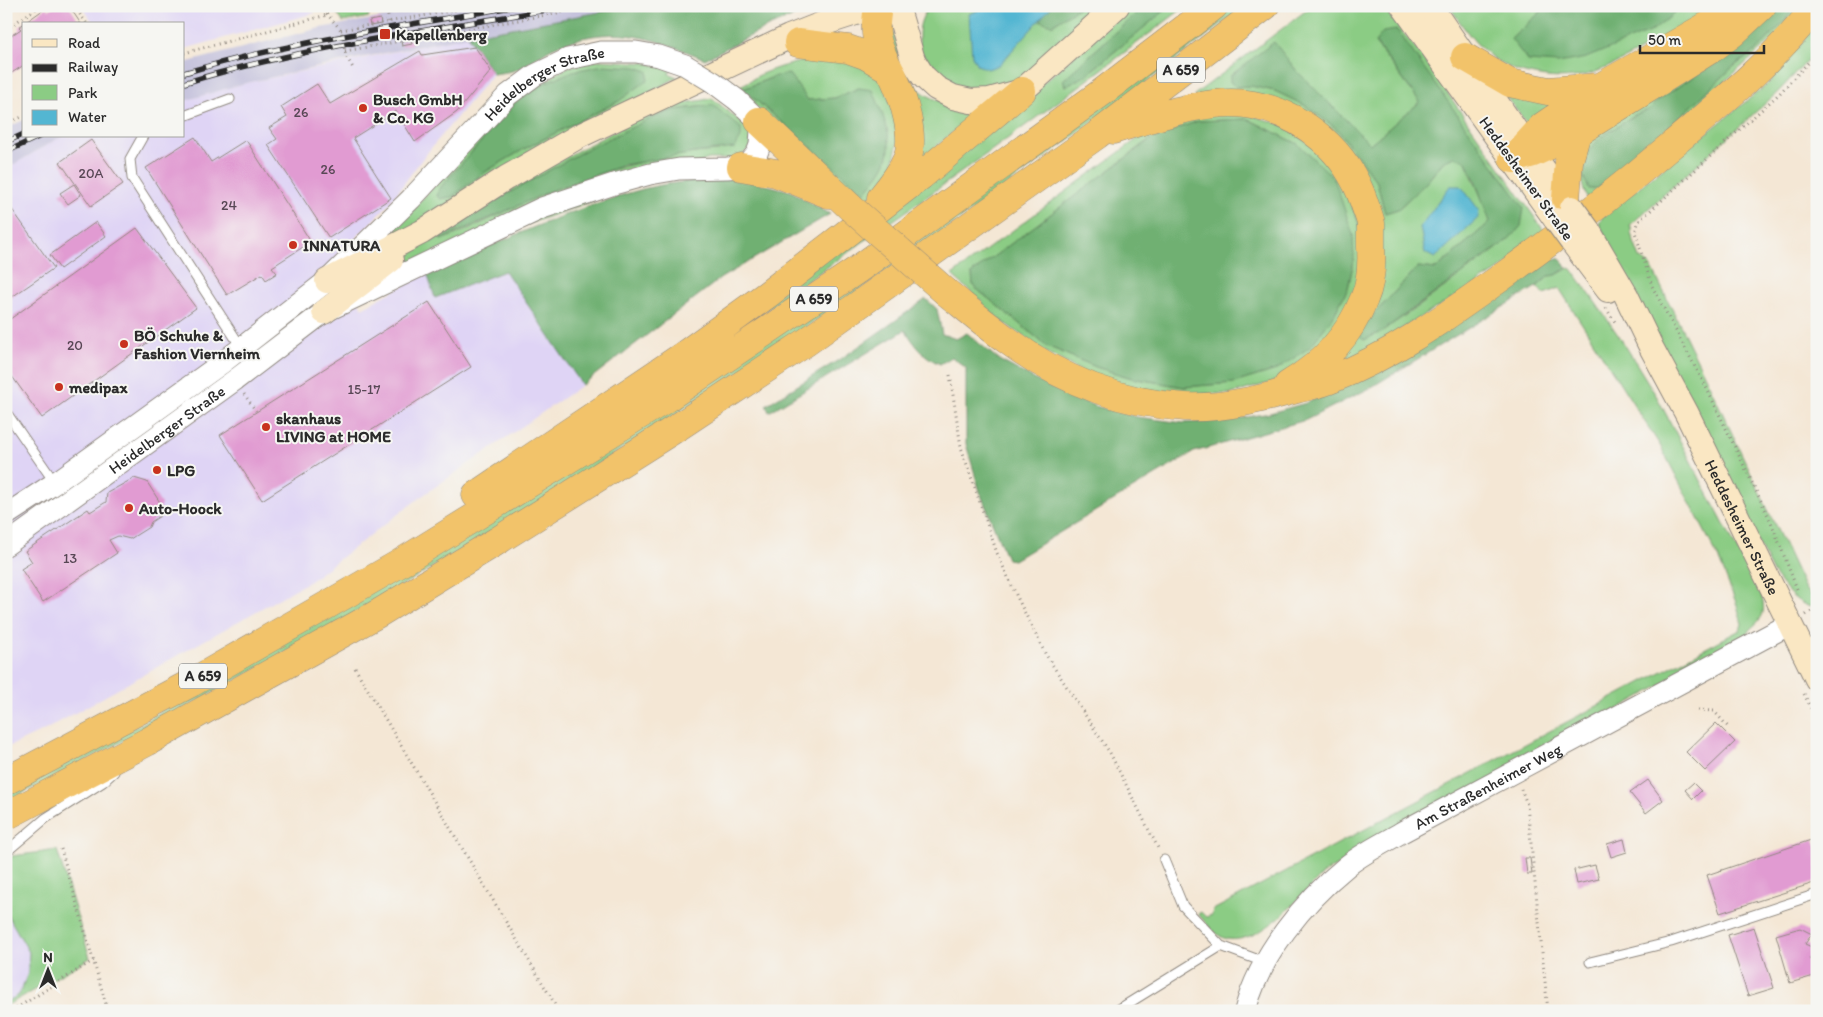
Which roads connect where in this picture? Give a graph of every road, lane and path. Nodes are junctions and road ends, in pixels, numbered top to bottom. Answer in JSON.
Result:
{"nodes":[{"id":1,"x":40,"y":6,"type":"edge"},
{"id":2,"x":74,"y":6,"type":"edge"},
{"id":3,"x":320,"y":6,"type":"edge"},
{"id":4,"x":386,"y":6,"type":"edge"},
{"id":5,"x":480,"y":6,"type":"edge"},
{"id":6,"x":877,"y":6,"type":"edge"},
{"id":7,"x":896,"y":6,"type":"edge"},
{"id":8,"x":1117,"y":6,"type":"edge"},
{"id":9,"x":1214,"y":6,"type":"edge"},
{"id":10,"x":1265,"y":6,"type":"edge"},
{"id":11,"x":1404,"y":6,"type":"edge"},
{"id":12,"x":1430,"y":6,"type":"edge"},
{"id":13,"x":1736,"y":6,"type":"edge"},
{"id":14,"x":1762,"y":6,"type":"edge"},
{"id":15,"x":1816,"y":6,"type":"edge"},
{"id":16,"x":563,"y":12,"type":"dead end"},
{"id":17,"x":327,"y":15,"type":"junction"},
{"id":18,"x":86,"y":22,"type":"edge"},
{"id":19,"x":390,"y":22,"type":"junction"},
{"id":20,"x":6,"y":29,"type":"edge"},
{"id":21,"x":341,"y":30,"type":"junction"},
{"id":22,"x":798,"y":43,"type":"junction"},
{"id":23,"x":345,"y":52,"type":"junction"},
{"id":24,"x":185,"y":53,"type":"edge"},
{"id":25,"x":1817,"y":53,"type":"edge"},
{"id":26,"x":1465,"y":57,"type":"junction"},
{"id":27,"x":353,"y":68,"type":"dead end"},
{"id":28,"x":889,"y":69,"type":"junction"},
{"id":29,"x":1600,"y":87,"type":"junction"},
{"id":30,"x":674,"y":90,"type":"junction"},
{"id":31,"x":1022,"y":91,"type":"junction"},
{"id":32,"x":230,"y":100,"type":"dead end"},
{"id":33,"x":185,"y":116,"type":"edge"},
{"id":34,"x":22,"y":117,"type":"edge"},
{"id":35,"x":760,"y":121,"type":"junction"},
{"id":36,"x":6,"y":124,"type":"edge"},
{"id":37,"x":1577,"y":133,"type":"junction"},
{"id":38,"x":1097,"y":134,"type":"junction"},
{"id":39,"x":142,"y":138,"type":"edge"},
{"id":40,"x":1524,"y":152,"type":"junction"},
{"id":41,"x":742,"y":167,"type":"junction"},
{"id":42,"x":1564,"y":209,"type":"junction"},
{"id":43,"x":850,"y":210,"type":"junction"},
{"id":44,"x":422,"y":232,"type":"junction"},
{"id":45,"x":327,"y":281,"type":"junction"},
{"id":46,"x":324,"y":312,"type":"junction"},
{"id":47,"x":242,"y":348,"type":"junction"},
{"id":48,"x":950,"y":375,"type":"dead end"},
{"id":49,"x":1269,"y":397,"type":"junction"},
{"id":50,"x":6,"y":412,"type":"edge"},
{"id":51,"x":55,"y":483,"type":"junction"},
{"id":52,"x":6,"y":515,"type":"edge"},
{"id":53,"x":6,"y":546,"type":"edge"},
{"id":54,"x":397,"y":565,"type":"junction"},
{"id":55,"x":1799,"y":594,"type":"dead end"},
{"id":56,"x":1799,"y":616,"type":"junction"},
{"id":57,"x":355,"y":668,"type":"dead end"},
{"id":58,"x":1817,"y":679,"type":"edge"},
{"id":59,"x":1698,"y":710,"type":"dead end"},
{"id":60,"x":1729,"y":728,"type":"dead end"},
{"id":61,"x":147,"y":742,"type":"junction"},
{"id":62,"x":1514,"y":771,"type":"junction"},
{"id":63,"x":6,"y":781,"type":"edge"},
{"id":64,"x":6,"y":816,"type":"edge"},
{"id":65,"x":61,"y":848,"type":"dead end"},
{"id":66,"x":6,"y":852,"type":"edge"},
{"id":67,"x":1164,"y":860,"type":"joint"},
{"id":68,"x":1817,"y":894,"type":"edge"},
{"id":69,"x":1221,"y":946,"type":"junction"},
{"id":70,"x":94,"y":960,"type":"junction"},
{"id":71,"x":1264,"y":962,"type":"junction"},
{"id":72,"x":1590,"y":962,"type":"dead end"},
{"id":73,"x":12,"y":1011,"type":"edge"},
{"id":74,"x":108,"y":1011,"type":"edge"},
{"id":75,"x":559,"y":1011,"type":"edge"},
{"id":76,"x":1116,"y":1011,"type":"edge"},
{"id":77,"x":1246,"y":1011,"type":"edge"},
{"id":78,"x":1548,"y":1011,"type":"edge"}],
"edges":[{"from":1,"to":20,"type":"path"},
{"from":2,"to":18,"type":"path"},
{"from":3,"to":17,"type":"path"},
{"from":4,"to":19,"type":"path"},
{"from":5,"to":19,"type":"path"},
{"from":6,"to":22,"type":"main road"},
{"from":6,"to":28,"type":"highway"},
{"from":6,"to":30,"type":"main road"},
{"from":7,"to":31,"type":"main road"},
{"from":8,"to":31,"type":"main road"},
{"from":9,"to":54,"type":"highway","number":"A 659"},
{"from":10,"to":38,"type":"highway","number":"A 659"},
{"from":11,"to":40,"type":"main road","name":"Heddesheimer Straße"},
{"from":12,"to":26,"type":"main road","name":"Heddesheimer Straße"},
{"from":13,"to":29,"type":"highway"},
{"from":14,"to":37,"type":"highway"},
{"from":15,"to":49,"type":"highway"},
{"from":16,"to":23,"type":"path"},
{"from":17,"to":21,"type":"path"},
{"from":17,"to":24,"type":"path"},
{"from":19,"to":21,"type":"path"},
{"from":21,"to":23,"type":"path"},
{"from":22,"to":28,"type":"highway"},
{"from":22,"to":30,"type":"main road"},
{"from":23,"to":27,"type":"path"},
{"from":25,"to":55,"type":"path"},
{"from":26,"to":29,"type":"highway"},
{"from":26,"to":40,"type":"main road","name":"Heddesheimer Straße"},
{"from":28,"to":43,"type":"highway"},
{"from":29,"to":40,"type":"highway"},
{"from":30,"to":44,"type":"main road"},
{"from":31,"to":43,"type":"highway"},
{"from":32,"to":33,"type":"lane"},
{"from":34,"to":36,"type":"path"},
{"from":35,"to":41,"type":"street"},
{"from":35,"to":43,"type":"highway"},
{"from":35,"to":45,"type":"street","name":"Heidelberger Straße","bridge":true},
{"from":37,"to":40,"type":"highway"},
{"from":37,"to":42,"type":"highway"},
{"from":38,"to":49,"type":"highway"},
{"from":38,"to":61,"type":"highway","number":"A 659"},
{"from":39,"to":47,"type":"lane"},
{"from":40,"to":42,"type":"main road","name":"Heddesheimer Straße"},
{"from":41,"to":43,"type":"highway"},
{"from":41,"to":46,"type":"street","name":"Heidelberger Straße"},
{"from":42,"to":56,"type":"main road","name":"Heddesheimer Straße","bridge":true},
{"from":43,"to":49,"type":"highway","bridge":true},
{"from":43,"to":54,"type":"highway"},
{"from":44,"to":45,"type":"main road"},
{"from":44,"to":46,"type":"main road"},
{"from":45,"to":47,"type":"street","name":"Heidelberger Straße"},
{"from":46,"to":53,"type":"street","name":"Heidelberger Straße"},
{"from":47,"to":51,"type":"street","name":"Heidelberger Straße"},
{"from":48,"to":67,"type":"path"},
{"from":50,"to":51,"type":"lane"},
{"from":51,"to":52,"type":"street","name":"Heidelberger Straße"},
{"from":54,"to":63,"type":"highway","number":"A 659"},
{"from":56,"to":58,"type":"main road","name":"Heddesheimer Straße"},
{"from":56,"to":62,"type":"street","name":"Am Straßenheimer Weg"},
{"from":57,"to":75,"type":"path"},
{"from":59,"to":60,"type":"path"},
{"from":61,"to":64,"type":"highway","number":"A 659"},
{"from":61,"to":66,"type":"lane"},
{"from":62,"to":71,"type":"street","name":"Am Straßenheimer Weg"},
{"from":62,"to":78,"type":"path"},
{"from":65,"to":70,"type":"path"},
{"from":67,"to":69,"type":"lane"},
{"from":68,"to":72,"type":"lane"},
{"from":69,"to":71,"type":"lane"},
{"from":69,"to":76,"type":"lane"},
{"from":70,"to":73,"type":"path"},
{"from":70,"to":74,"type":"path"},
{"from":71,"to":77,"type":"street","name":"Am Straßenheimer Weg"}]}
